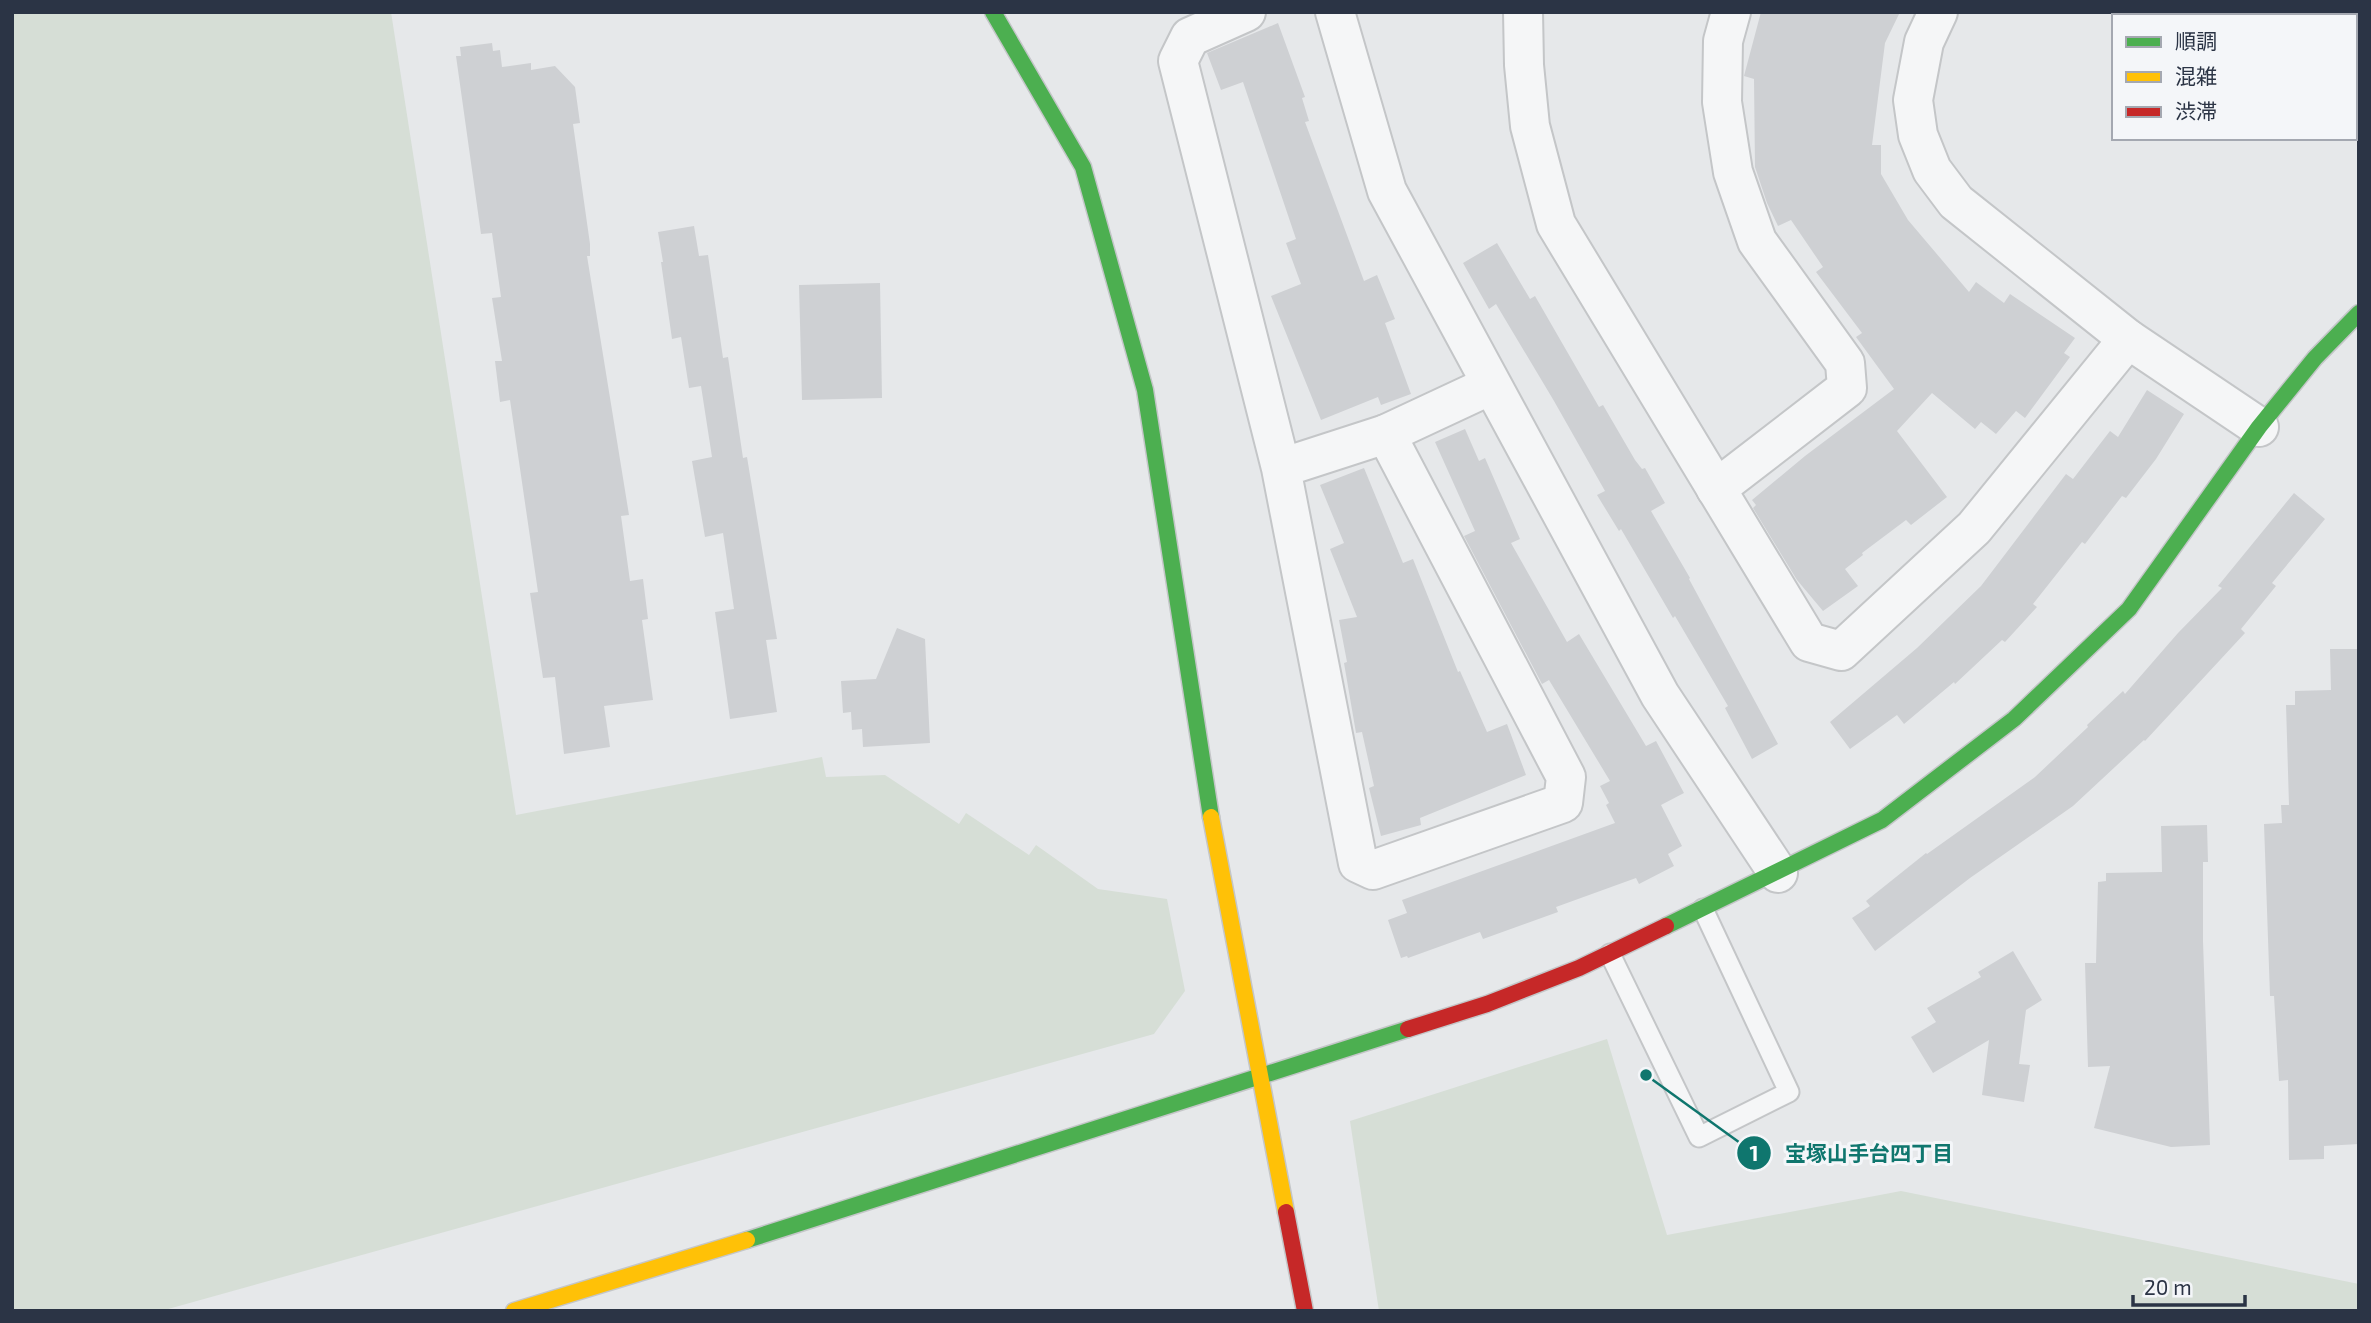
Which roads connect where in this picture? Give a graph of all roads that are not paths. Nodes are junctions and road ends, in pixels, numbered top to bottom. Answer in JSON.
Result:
{"nodes":[{"id":1,"x":993,"y":12,"type":"edge"},
{"id":2,"x":1246,"y":12,"type":"edge"},
{"id":3,"x":1335,"y":12,"type":"edge"},
{"id":4,"x":1523,"y":12,"type":"edge"},
{"id":5,"x":1731,"y":12,"type":"edge"},
{"id":6,"x":1938,"y":12,"type":"edge"},
{"id":7,"x":2359,"y":313,"type":"edge"},
{"id":8,"x":2128,"y":339,"type":"junction"},
{"id":9,"x":1491,"y":386,"type":"junction"},
{"id":10,"x":2259,"y":427,"type":"junction"},
{"id":11,"x":1386,"y":434,"type":"junction"},
{"id":12,"x":1281,"y":468,"type":"junction"},
{"id":13,"x":1716,"y":489,"type":"junction"},
{"id":14,"x":1778,"y":873,"type":"junction"},
{"id":15,"x":1703,"y":909,"type":"junction"},
{"id":16,"x":1610,"y":954,"type":"junction"},
{"id":17,"x":1261,"y":1077,"type":"junction"},
{"id":18,"x":514,"y":1311,"type":"edge"},
{"id":19,"x":1305,"y":1311,"type":"edge"}],
"edges":[{"from":1,"to":17,"type":"street"},
{"from":2,"to":12,"type":"street"},
{"from":3,"to":9,"type":"street"},
{"from":4,"to":13,"type":"street"},
{"from":5,"to":13,"type":"street"},
{"from":6,"to":8,"type":"street"},
{"from":7,"to":10,"type":"street"},
{"from":8,"to":10,"type":"street"},
{"from":8,"to":13,"type":"street"},
{"from":9,"to":11,"type":"street"},
{"from":9,"to":14,"type":"street"},
{"from":10,"to":14,"type":"street"},
{"from":11,"to":12,"type":"street"},
{"from":11,"to":12,"type":"street"},
{"from":14,"to":15,"type":"street"},
{"from":15,"to":16,"type":"street"},
{"from":15,"to":16,"type":"lane"},
{"from":16,"to":17,"type":"street"},
{"from":17,"to":18,"type":"street"},
{"from":17,"to":19,"type":"street"}]}
